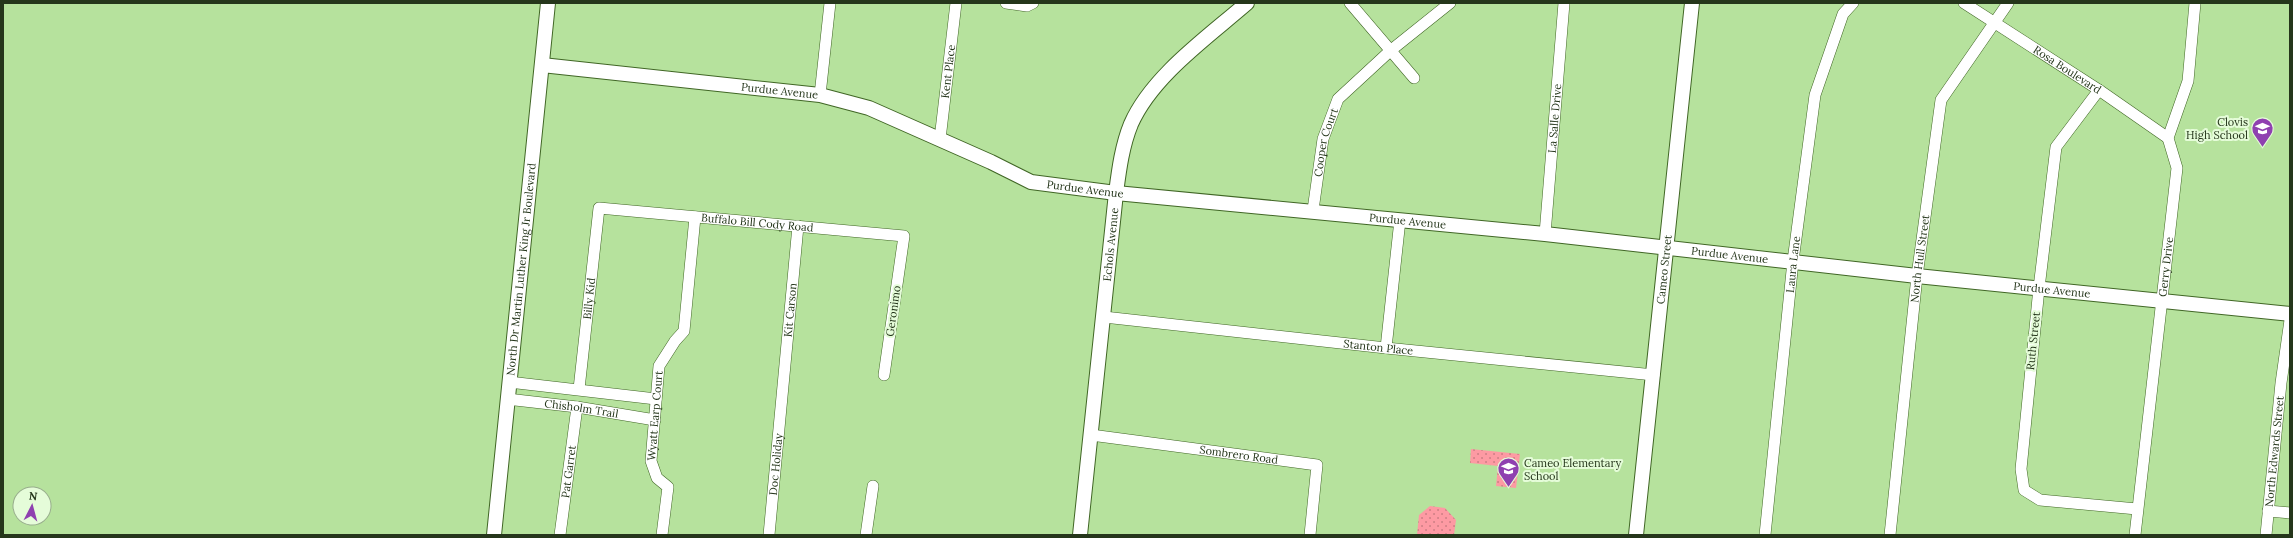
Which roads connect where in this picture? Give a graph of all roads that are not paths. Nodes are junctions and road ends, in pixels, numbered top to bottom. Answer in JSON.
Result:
{"nodes":[{"id":1,"x":548,"y":3,"type":"edge"},
{"id":2,"x":830,"y":3,"type":"edge"},
{"id":3,"x":956,"y":3,"type":"edge"},
{"id":4,"x":1006,"y":3,"type":"edge"},
{"id":5,"x":1033,"y":3,"type":"edge"},
{"id":6,"x":1247,"y":3,"type":"edge"},
{"id":7,"x":1350,"y":3,"type":"edge"},
{"id":8,"x":1450,"y":3,"type":"edge"},
{"id":9,"x":1564,"y":3,"type":"edge"},
{"id":10,"x":1692,"y":3,"type":"edge"},
{"id":11,"x":1853,"y":3,"type":"edge"},
{"id":12,"x":1964,"y":3,"type":"edge"},
{"id":13,"x":2008,"y":3,"type":"edge"},
{"id":14,"x":2195,"y":3,"type":"edge"},
{"id":15,"x":1994,"y":23,"type":"junction"},
{"id":16,"x":1390,"y":51,"type":"junction"},
{"id":17,"x":542,"y":65,"type":"junction"},
{"id":18,"x":1414,"y":78,"type":"dead end"},
{"id":19,"x":2099,"y":90,"type":"junction"},
{"id":20,"x":820,"y":95,"type":"junction"},
{"id":21,"x":2168,"y":138,"type":"junction"},
{"id":22,"x":940,"y":139,"type":"junction"},
{"id":23,"x":1116,"y":193,"type":"junction"},
{"id":24,"x":599,"y":208,"type":"joint"},
{"id":25,"x":1313,"y":210,"type":"junction"},
{"id":26,"x":694,"y":217,"type":"junction"},
{"id":27,"x":1400,"y":220,"type":"junction"},
{"id":28,"x":798,"y":226,"type":"junction"},
{"id":29,"x":1545,"y":234,"type":"junction"},
{"id":30,"x":902,"y":247,"type":"joint"},
{"id":31,"x":1667,"y":249,"type":"junction"},
{"id":32,"x":1793,"y":261,"type":"junction"},
{"id":33,"x":1916,"y":276,"type":"junction"},
{"id":34,"x":2039,"y":288,"type":"junction"},
{"id":35,"x":2163,"y":301,"type":"junction"},
{"id":36,"x":2290,"y":314,"type":"edge"},
{"id":37,"x":1104,"y":316,"type":"junction"},
{"id":38,"x":2290,"y":320,"type":"edge"},
{"id":39,"x":1386,"y":348,"type":"junction"},
{"id":40,"x":884,"y":374,"type":"dead end"},
{"id":41,"x":1654,"y":375,"type":"junction"},
{"id":42,"x":509,"y":382,"type":"junction"},
{"id":43,"x":2285,"y":384,"type":"edge"},
{"id":44,"x":579,"y":389,"type":"junction"},
{"id":45,"x":783,"y":394,"type":"joint"},
{"id":46,"x":507,"y":399,"type":"junction"},
{"id":47,"x":656,"y":399,"type":"junction"},
{"id":48,"x":577,"y":407,"type":"junction"},
{"id":49,"x":655,"y":420,"type":"junction"},
{"id":50,"x":1091,"y":435,"type":"junction"},
{"id":51,"x":872,"y":486,"type":"dead end"},
{"id":52,"x":2137,"y":509,"type":"junction"},
{"id":53,"x":2268,"y":511,"type":"junction"},
{"id":54,"x":2290,"y":513,"type":"edge"},
{"id":55,"x":494,"y":535,"type":"edge"},
{"id":56,"x":560,"y":535,"type":"edge"},
{"id":57,"x":662,"y":535,"type":"edge"},
{"id":58,"x":769,"y":535,"type":"edge"},
{"id":59,"x":866,"y":535,"type":"edge"},
{"id":60,"x":1080,"y":535,"type":"edge"},
{"id":61,"x":1310,"y":535,"type":"edge"},
{"id":62,"x":1636,"y":535,"type":"edge"},
{"id":63,"x":1765,"y":535,"type":"edge"},
{"id":64,"x":1890,"y":535,"type":"edge"},
{"id":65,"x":2135,"y":535,"type":"edge"},
{"id":66,"x":2266,"y":535,"type":"edge"}],
"edges":[{"from":1,"to":17,"type":"street","name":"North Dr Martin Luther King Jr Boulevard"},
{"from":2,"to":20,"type":"street"},
{"from":3,"to":22,"type":"street","name":"Kent Place"},
{"from":4,"to":5,"type":"street"},
{"from":6,"to":23,"type":"street","name":"Echols Avenue"},
{"from":7,"to":16,"type":"street"},
{"from":8,"to":16,"type":"street","name":"Cooper Court"},
{"from":9,"to":29,"type":"street","name":"La Salle Drive"},
{"from":10,"to":31,"type":"street","name":"Cameo Street"},
{"from":11,"to":32,"type":"street","name":"Laura Lane"},
{"from":12,"to":15,"type":"street","name":"Rosa Boulevard"},
{"from":13,"to":15,"type":"street","name":"North Hull Street"},
{"from":14,"to":21,"type":"street"},
{"from":15,"to":19,"type":"street","name":"Rosa Boulevard"},
{"from":15,"to":33,"type":"street","name":"North Hull Street"},
{"from":16,"to":18,"type":"street"},
{"from":16,"to":25,"type":"street","name":"Cooper Court"},
{"from":17,"to":20,"type":"street","name":"Purdue Avenue"},
{"from":17,"to":42,"type":"street","name":"North Dr Martin Luther King Jr Boulevard"},
{"from":19,"to":21,"type":"street","name":"Rosa Boulevard"},
{"from":19,"to":34,"type":"street","name":"Ruth Street"},
{"from":20,"to":22,"type":"street","name":"Purdue Avenue"},
{"from":21,"to":35,"type":"street","name":"Gerry Drive"},
{"from":22,"to":23,"type":"street","name":"Purdue Avenue"},
{"from":23,"to":25,"type":"street","name":"Purdue Avenue"},
{"from":23,"to":37,"type":"street","name":"Echols Avenue"},
{"from":24,"to":26,"type":"street","name":"Buffalo Bill Cody Road"},
{"from":24,"to":44,"type":"street","name":"Billy Kid"},
{"from":25,"to":27,"type":"street","name":"Purdue Avenue"},
{"from":26,"to":28,"type":"street","name":"Buffalo Bill Cody Road"},
{"from":26,"to":47,"type":"street","name":"Wyatt Earp Court"},
{"from":27,"to":29,"type":"street","name":"Purdue Avenue"},
{"from":27,"to":39,"type":"street"},
{"from":28,"to":30,"type":"street","name":"Buffalo Bill Cody Road"},
{"from":28,"to":45,"type":"street","name":"Kit Carson"},
{"from":29,"to":31,"type":"street","name":"Purdue Avenue"},
{"from":30,"to":40,"type":"street","name":"Geronimo"},
{"from":31,"to":32,"type":"street","name":"Purdue Avenue"},
{"from":31,"to":41,"type":"street","name":"Cameo Street"},
{"from":32,"to":33,"type":"street","name":"Purdue Avenue"},
{"from":32,"to":63,"type":"street","name":"Laura Lane"},
{"from":33,"to":34,"type":"street","name":"Purdue Avenue"},
{"from":33,"to":64,"type":"street","name":"North Hull Street"},
{"from":34,"to":35,"type":"street","name":"Purdue Avenue"},
{"from":34,"to":52,"type":"street","name":"Ruth Street"},
{"from":35,"to":36,"type":"street","name":"Purdue Avenue"},
{"from":35,"to":52,"type":"street","name":"Gerry Drive"},
{"from":37,"to":39,"type":"street","name":"Stanton Place"},
{"from":37,"to":50,"type":"street","name":"Echols Avenue"},
{"from":38,"to":43,"type":"street","name":"North Edwards Street"},
{"from":39,"to":41,"type":"street","name":"Stanton Place"},
{"from":41,"to":62,"type":"street","name":"Cameo Street"},
{"from":42,"to":44,"type":"street","name":"Chisholm Trail"},
{"from":42,"to":46,"type":"street","name":"North Dr Martin Luther King Jr Boulevard"},
{"from":43,"to":53,"type":"street","name":"North Edwards Street"},
{"from":44,"to":47,"type":"street","name":"Chisholm Trail"},
{"from":45,"to":58,"type":"street","name":"Doc Holiday"},
{"from":46,"to":48,"type":"street","name":"Chisholm Trail"},
{"from":46,"to":55,"type":"street","name":"North Dr Martin Luther King Jr Boulevard"},
{"from":47,"to":49,"type":"street","name":"Wyatt Earp Court"},
{"from":48,"to":49,"type":"street","name":"Chisholm Trail"},
{"from":48,"to":56,"type":"street","name":"Pat Garret"},
{"from":49,"to":57,"type":"street","name":"Wyatt Earp Court"},
{"from":50,"to":60,"type":"street","name":"Echols Avenue"},
{"from":50,"to":61,"type":"street","name":"Sombrero Road"},
{"from":51,"to":59,"type":"street"},
{"from":52,"to":65,"type":"street","name":"Gerry Drive"},
{"from":53,"to":54,"type":"street"},
{"from":53,"to":66,"type":"street","name":"North Edwards Street"}]}
